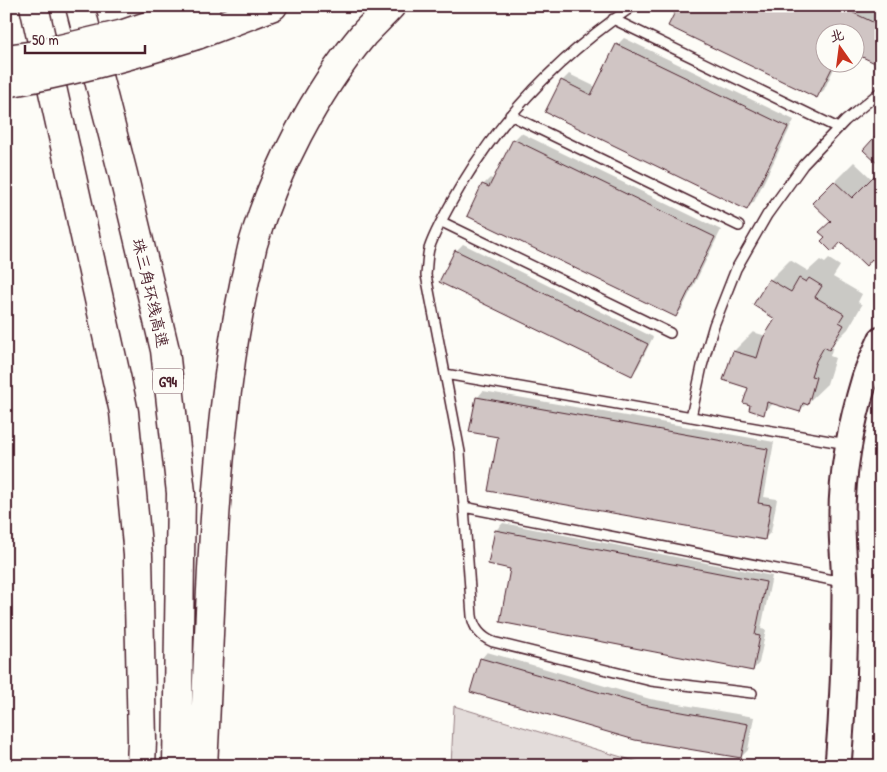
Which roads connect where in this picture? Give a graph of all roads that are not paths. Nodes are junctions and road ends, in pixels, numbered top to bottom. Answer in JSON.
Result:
{"nodes":[{"id":1,"x":34,"y":6,"type":"edge"},
{"id":2,"x":80,"y":6,"type":"edge"},
{"id":3,"x":272,"y":6,"type":"edge"},
{"id":4,"x":392,"y":6,"type":"edge"},
{"id":5,"x":633,"y":6,"type":"edge"},
{"id":6,"x":197,"y":18,"type":"edge"},
{"id":7,"x":613,"y":20,"type":"junction"},
{"id":8,"x":6,"y":58,"type":"edge"},
{"id":9,"x":6,"y":83,"type":"edge"},
{"id":10,"x":881,"y":91,"type":"edge"},
{"id":11,"x":510,"y":115,"type":"junction"},
{"id":12,"x":838,"y":128,"type":"junction"},
{"id":13,"x":442,"y":222,"type":"junction"},
{"id":14,"x":739,"y":226,"type":"dead end"},
{"id":15,"x":670,"y":333,"type":"dead end"},
{"id":16,"x":881,"y":340,"type":"edge"},
{"id":17,"x":445,"y":374,"type":"junction"},
{"id":18,"x":691,"y":417,"type":"junction"},
{"id":19,"x":849,"y":445,"type":"junction"},
{"id":20,"x":464,"y":507,"type":"junction"},
{"id":21,"x":845,"y":582,"type":"junction"},
{"id":22,"x":752,"y":693,"type":"dead end"},
{"id":23,"x":141,"y":766,"type":"edge"},
{"id":24,"x":177,"y":766,"type":"edge"},
{"id":25,"x":203,"y":766,"type":"edge"},
{"id":26,"x":838,"y":766,"type":"edge"}],
"edges":[{"from":1,"to":23,"type":"highway"},
{"from":2,"to":24,"type":"highway","name":"珠三角环线高速","number":"G94"},
{"from":3,"to":6,"type":"highway"},
{"from":4,"to":25,"type":"highway"},
{"from":5,"to":7,"type":"lane"},
{"from":6,"to":8,"type":"highway","bridge":true},
{"from":6,"to":9,"type":"highway","bridge":true},
{"from":7,"to":11,"type":"lane"},
{"from":7,"to":12,"type":"lane"},
{"from":10,"to":12,"type":"lane"},
{"from":11,"to":13,"type":"lane"},
{"from":11,"to":14,"type":"lane"},
{"from":12,"to":18,"type":"lane"},
{"from":13,"to":15,"type":"lane"},
{"from":13,"to":17,"type":"lane"},
{"from":16,"to":19,"type":"street"},
{"from":17,"to":18,"type":"lane"},
{"from":17,"to":20,"type":"lane"},
{"from":18,"to":19,"type":"lane"},
{"from":19,"to":21,"type":"street"},
{"from":20,"to":21,"type":"lane"},
{"from":20,"to":22,"type":"lane"},
{"from":21,"to":26,"type":"street"}]}
